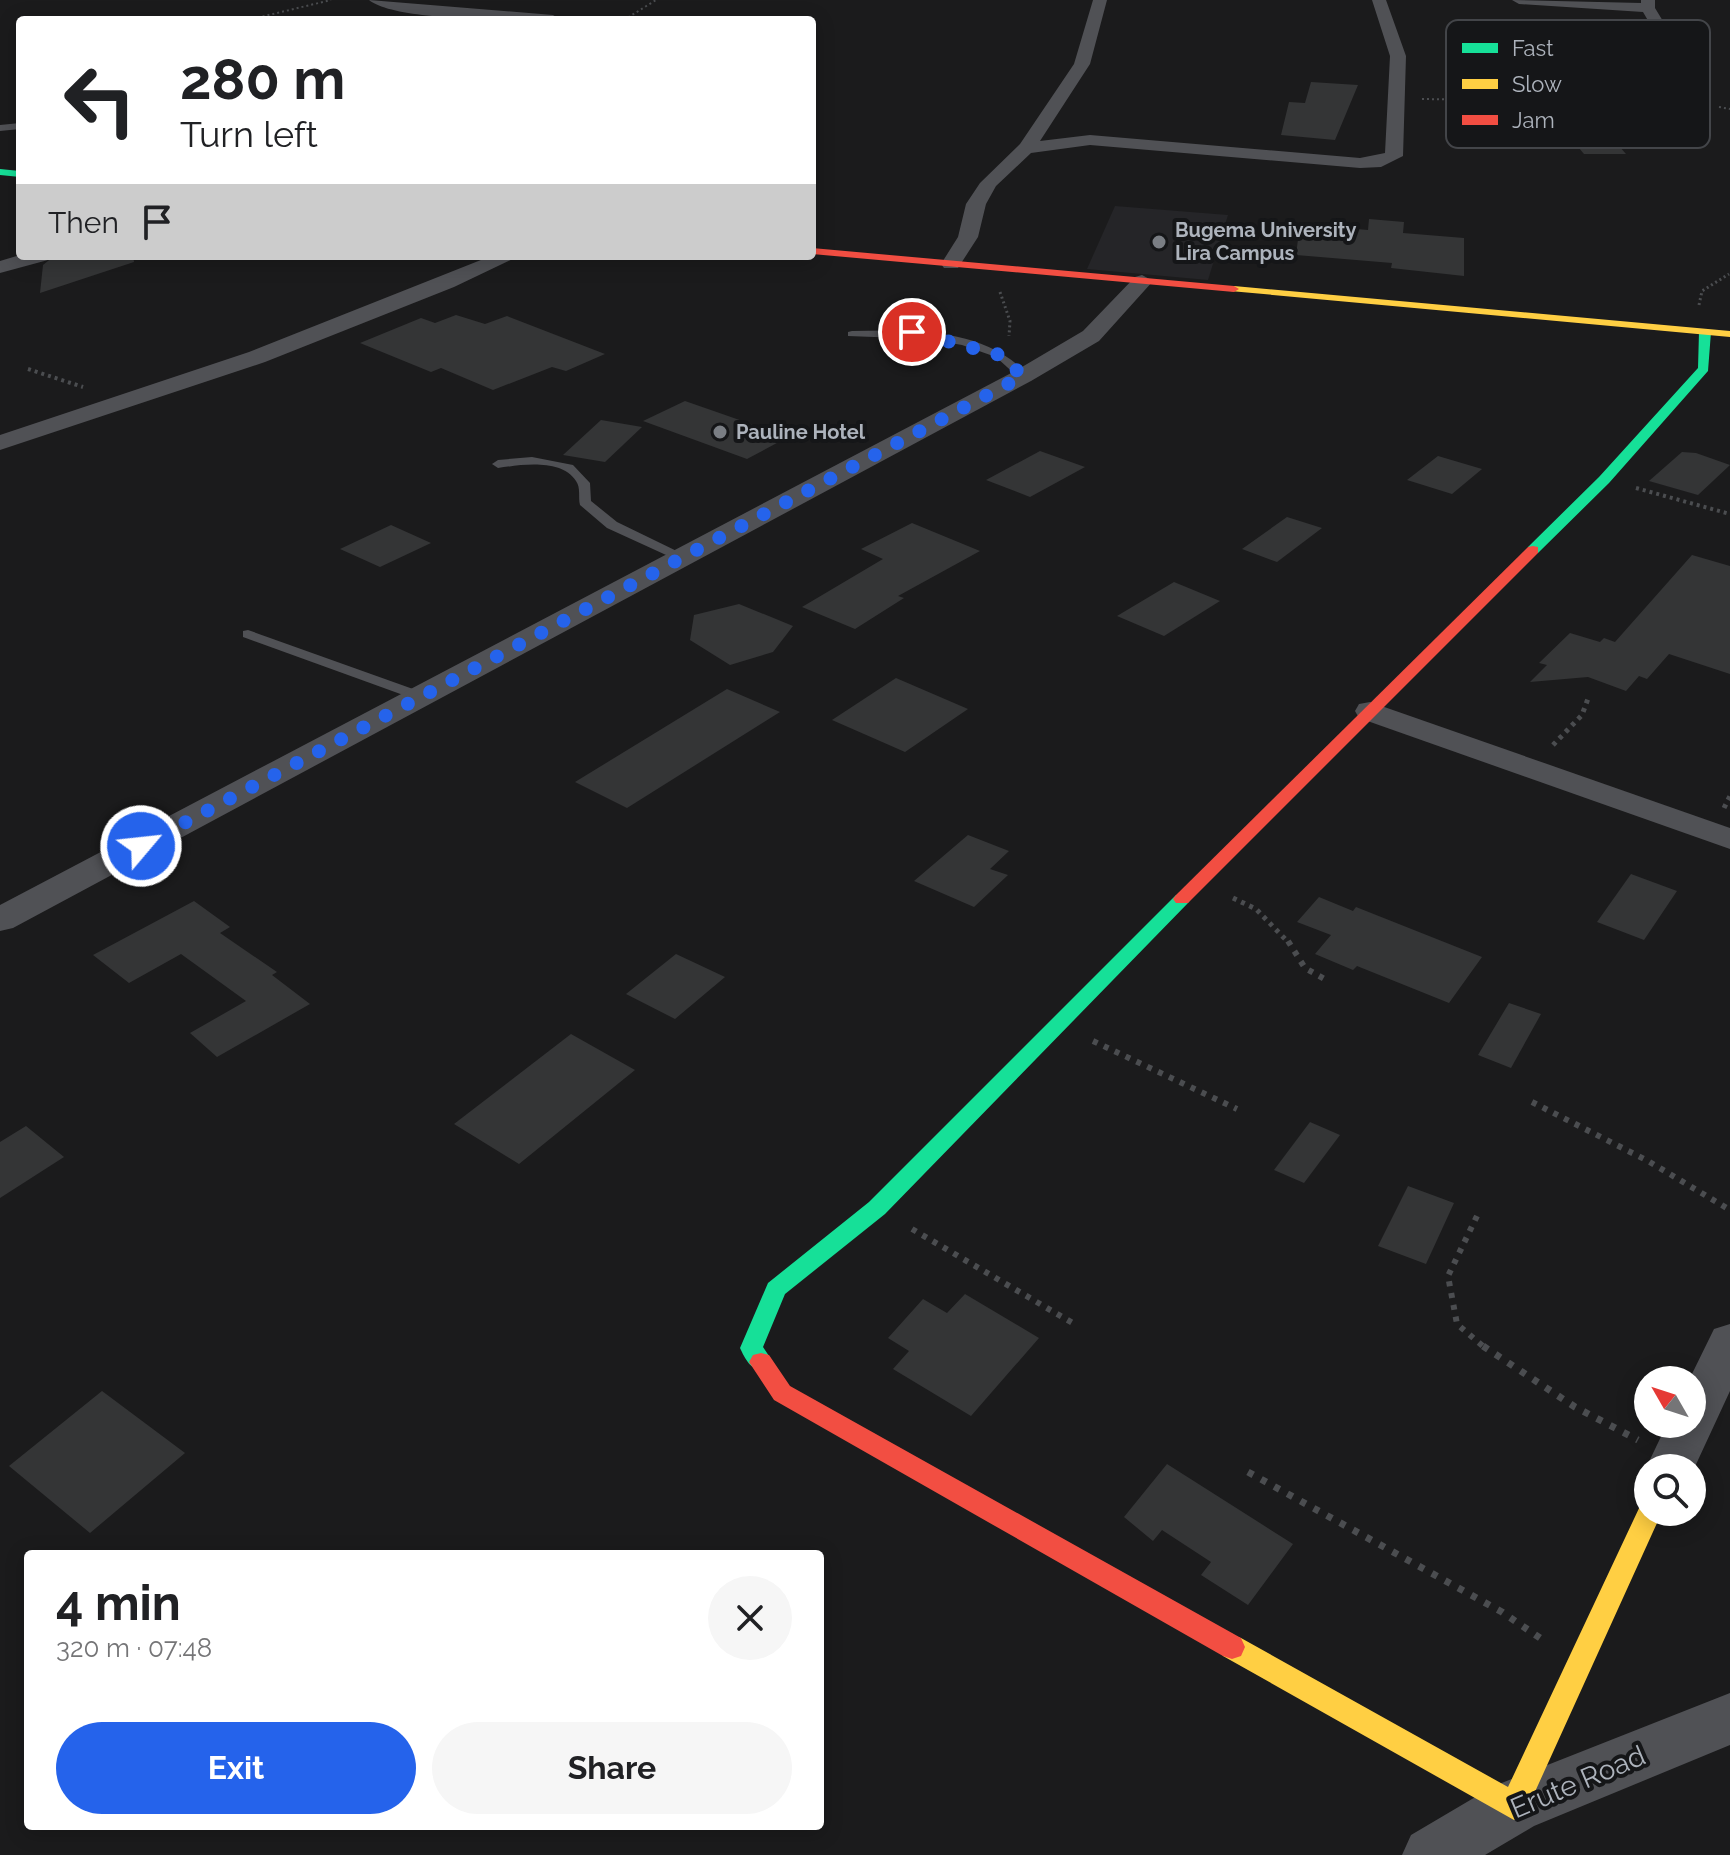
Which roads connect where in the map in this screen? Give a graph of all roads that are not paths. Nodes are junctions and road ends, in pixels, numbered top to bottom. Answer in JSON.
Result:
{"nodes":[{"id":1,"x":1100,"y":0,"type":"edge"},
{"id":2,"x":1379,"y":0,"type":"edge"},
{"id":3,"x":1519,"y":0,"type":"edge"},
{"id":4,"x":372,"y":4,"type":"edge"},
{"id":5,"x":1648,"y":4,"type":"edge"},
{"id":6,"x":505,"y":16,"type":"edge"},
{"id":7,"x":1026,"y":148,"type":"junction"},
{"id":8,"x":816,"y":251,"type":"edge"},
{"id":9,"x":26,"y":260,"type":"edge"},
{"id":10,"x":499,"y":260,"type":"edge"},
{"id":11,"x":951,"y":264,"type":"junction"},
{"id":12,"x":0,"y":267,"type":"edge"},
{"id":13,"x":1142,"y":281,"type":"junction"},
{"id":14,"x":1705,"y":332,"type":"junction"},
{"id":15,"x":852,"y":334,"type":"dead end"},
{"id":16,"x":1730,"y":334,"type":"edge"},
{"id":17,"x":1023,"y":376,"type":"junction"},
{"id":18,"x":0,"y":443,"type":"edge"},
{"id":19,"x":498,"y":464,"type":"dead end"},
{"id":20,"x":682,"y":557,"type":"junction"},
{"id":21,"x":248,"y":634,"type":"dead end"},
{"id":22,"x":422,"y":697,"type":"junction"},
{"id":23,"x":1370,"y":711,"type":"junction"},
{"id":24,"x":1730,"y":839,"type":"edge"},
{"id":25,"x":0,"y":920,"type":"edge"},
{"id":26,"x":1730,"y":1342,"type":"edge"},
{"id":27,"x":1682,"y":1443,"type":"edge"},
{"id":28,"x":1644,"y":1526,"type":"edge"},
{"id":29,"x":1730,"y":1719,"type":"edge"},
{"id":30,"x":1514,"y":1806,"type":"junction"},
{"id":31,"x":1431,"y":1855,"type":"edge"}],
"edges":[{"from":1,"to":7,"type":"street"},
{"from":2,"to":7,"type":"street"},
{"from":3,"to":5,"type":"street"},
{"from":4,"to":6,"type":"street"},
{"from":7,"to":11,"type":"street"},
{"from":8,"to":11,"type":"street"},
{"from":9,"to":12,"type":"street"},
{"from":10,"to":18,"type":"street"},
{"from":11,"to":13,"type":"street"},
{"from":13,"to":14,"type":"street"},
{"from":13,"to":17,"type":"street"},
{"from":14,"to":16,"type":"street"},
{"from":14,"to":23,"type":"street"},
{"from":15,"to":17,"type":"lane"},
{"from":17,"to":20,"type":"street"},
{"from":19,"to":20,"type":"lane"},
{"from":20,"to":22,"type":"street"},
{"from":21,"to":22,"type":"lane"},
{"from":22,"to":25,"type":"street"},
{"from":23,"to":24,"type":"street"},
{"from":23,"to":30,"type":"street"},
{"from":26,"to":27,"type":"street"},
{"from":28,"to":30,"type":"street"},
{"from":29,"to":30,"type":"street","name":"Erute Road"},
{"from":30,"to":31,"type":"street","name":"Erute Road"}]}
